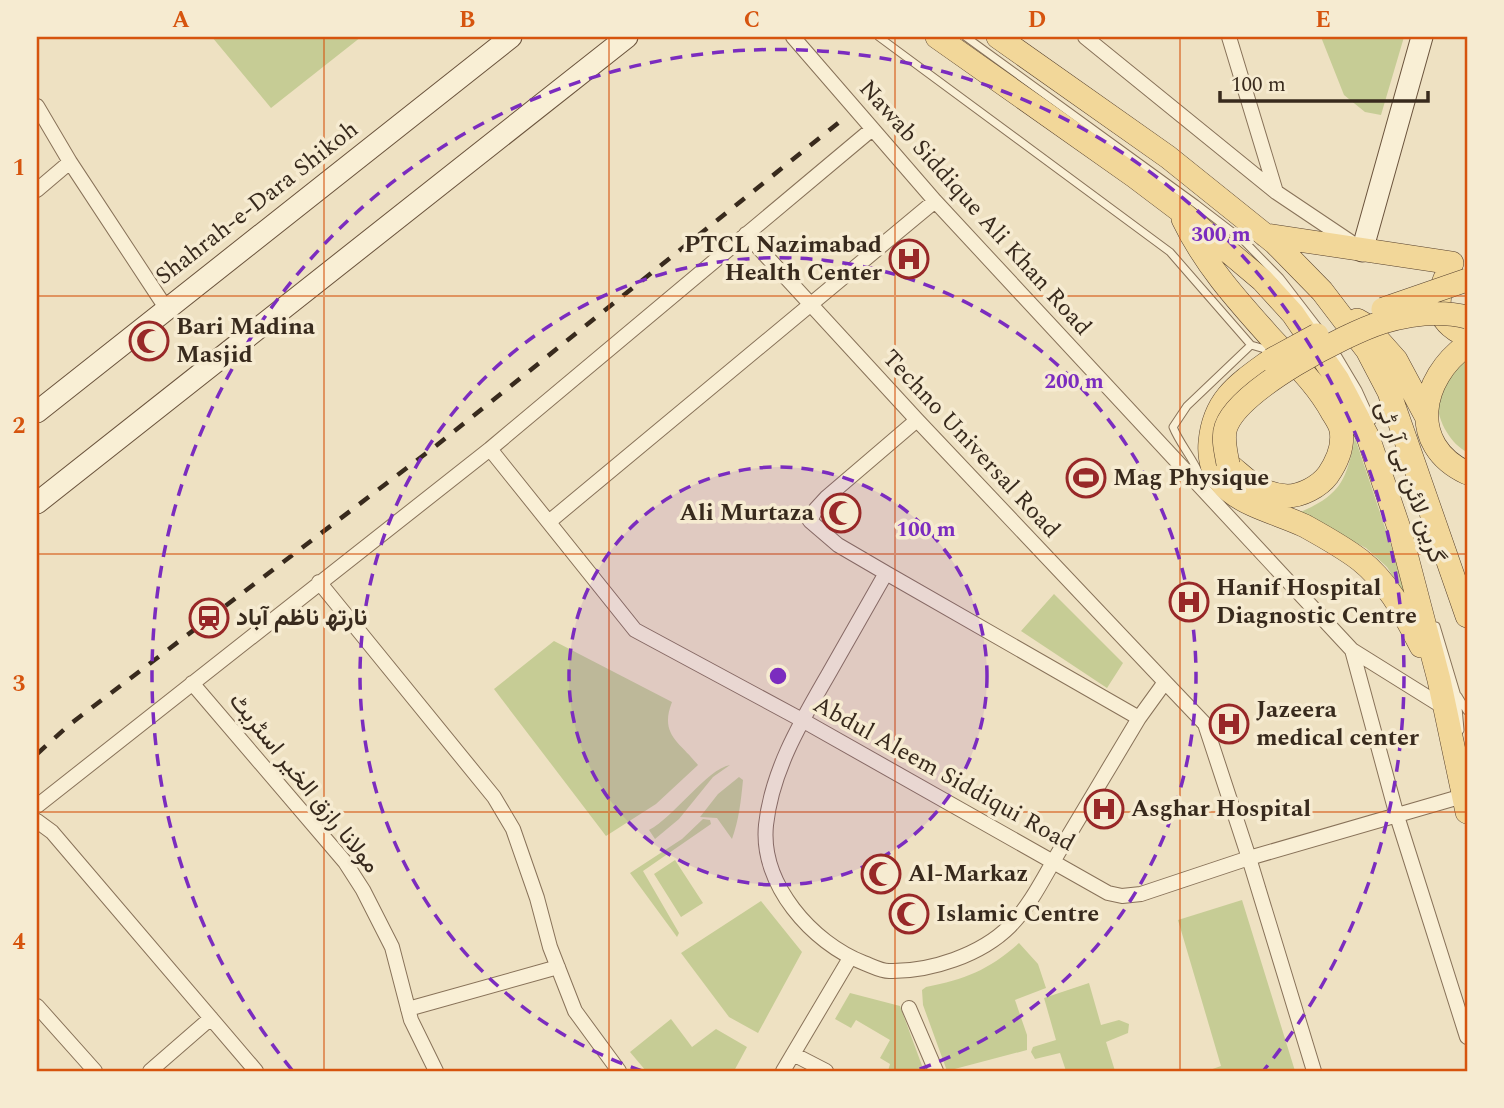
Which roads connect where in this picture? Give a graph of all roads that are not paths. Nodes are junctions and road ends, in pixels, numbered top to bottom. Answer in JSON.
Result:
{"nodes":[{"id":1,"x":511,"y":37,"type":"edge"},
{"id":2,"x":626,"y":37,"type":"edge"},
{"id":3,"x":793,"y":37,"type":"edge"},
{"id":4,"x":878,"y":37,"type":"edge"},
{"id":5,"x":937,"y":37,"type":"edge"},
{"id":6,"x":966,"y":37,"type":"edge"},
{"id":7,"x":998,"y":37,"type":"edge"},
{"id":8,"x":1085,"y":37,"type":"edge"},
{"id":9,"x":1229,"y":37,"type":"edge"},
{"id":10,"x":1422,"y":37,"type":"edge"},
{"id":11,"x":37,"y":106,"type":"edge"},
{"id":12,"x":871,"y":130,"type":"junction"},
{"id":13,"x":70,"y":162,"type":"junction"},
{"id":14,"x":37,"y":190,"type":"edge"},
{"id":15,"x":1276,"y":192,"type":"junction"},
{"id":16,"x":935,"y":201,"type":"junction"},
{"id":17,"x":1179,"y":210,"type":"junction"},
{"id":18,"x":746,"y":234,"type":"junction"},
{"id":19,"x":1265,"y":235,"type":"junction"},
{"id":20,"x":1362,"y":251,"type":"junction"},
{"id":21,"x":1462,"y":267,"type":"edge"},
{"id":22,"x":810,"y":305,"type":"junction"},
{"id":23,"x":1467,"y":305,"type":"edge"},
{"id":24,"x":166,"y":308,"type":"junction"},
{"id":25,"x":1336,"y":309,"type":"junction"},
{"id":26,"x":1382,"y":309,"type":"junction"},
{"id":27,"x":1467,"y":317,"type":"edge"},
{"id":28,"x":1467,"y":331,"type":"edge"},
{"id":29,"x":1251,"y":345,"type":"junction"},
{"id":30,"x":1467,"y":345,"type":"edge"},
{"id":31,"x":1289,"y":356,"type":"junction"},
{"id":32,"x":37,"y":412,"type":"edge"},
{"id":33,"x":1426,"y":418,"type":"junction"},
{"id":34,"x":917,"y":420,"type":"junction"},
{"id":35,"x":1377,"y":433,"type":"dead end"},
{"id":36,"x":490,"y":449,"type":"junction"},
{"id":37,"x":1467,"y":473,"type":"edge"},
{"id":38,"x":1392,"y":479,"type":"dead end"},
{"id":39,"x":1203,"y":490,"type":"junction"},
{"id":40,"x":37,"y":503,"type":"edge"},
{"id":41,"x":550,"y":521,"type":"junction"},
{"id":42,"x":886,"y":573,"type":"junction"},
{"id":43,"x":1423,"y":581,"type":"dead end"},
{"id":44,"x":319,"y":582,"type":"junction"},
{"id":45,"x":1467,"y":616,"type":"edge"},
{"id":46,"x":1434,"y":619,"type":"dead end"},
{"id":47,"x":1352,"y":650,"type":"junction"},
{"id":48,"x":1439,"y":680,"type":"junction"},
{"id":49,"x":1165,"y":682,"type":"junction"},
{"id":50,"x":192,"y":683,"type":"junction"},
{"id":51,"x":1456,"y":705,"type":"edge"},
{"id":52,"x":1139,"y":718,"type":"junction"},
{"id":53,"x":802,"y":720,"type":"junction"},
{"id":54,"x":1467,"y":772,"type":"edge"},
{"id":55,"x":1465,"y":804,"type":"edge"},
{"id":56,"x":37,"y":806,"type":"edge"},
{"id":57,"x":1397,"y":816,"type":"junction"},
{"id":58,"x":37,"y":821,"type":"edge"},
{"id":59,"x":1249,"y":859,"type":"junction"},
{"id":60,"x":1053,"y":862,"type":"junction"},
{"id":61,"x":850,"y":958,"type":"junction"},
{"id":62,"x":558,"y":967,"type":"junction"},
{"id":63,"x":37,"y":1006,"type":"edge"},
{"id":64,"x":909,"y":1008,"type":"dead end"},
{"id":65,"x":408,"y":1009,"type":"junction"},
{"id":66,"x":211,"y":1018,"type":"junction"},
{"id":67,"x":1467,"y":1037,"type":"edge"},
{"id":68,"x":793,"y":1054,"type":"junction"},
{"id":69,"x":95,"y":1071,"type":"edge"},
{"id":70,"x":150,"y":1071,"type":"edge"},
{"id":71,"x":256,"y":1071,"type":"edge"},
{"id":72,"x":436,"y":1071,"type":"edge"},
{"id":73,"x":619,"y":1071,"type":"edge"},
{"id":74,"x":783,"y":1071,"type":"edge"},
{"id":75,"x":826,"y":1071,"type":"edge"},
{"id":76,"x":936,"y":1071,"type":"edge"},
{"id":77,"x":1314,"y":1071,"type":"edge"}],
"edges":[{"from":1,"to":24,"type":"street","name":"Shahrah-e-Dara Shikoh"},
{"from":2,"to":40,"type":"street"},
{"from":3,"to":12,"type":"street","name":"Nawab Siddique Ali Khan Road"},
{"from":4,"to":29,"type":"lane"},
{"from":5,"to":17,"type":"main road"},
{"from":6,"to":35,"type":"lane","name":"گرین لائن بی آر ٹی"},
{"from":7,"to":19,"type":"main road"},
{"from":8,"to":15,"type":"street"},
{"from":9,"to":15,"type":"street"},
{"from":10,"to":20,"type":"street"},
{"from":11,"to":13,"type":"street"},
{"from":12,"to":16,"type":"street","name":"Nawab Siddique Ali Khan Road"},
{"from":12,"to":18,"type":"street"},
{"from":13,"to":14,"type":"street"},
{"from":13,"to":24,"type":"street"},
{"from":15,"to":20,"type":"street"},
{"from":16,"to":22,"type":"street"},
{"from":16,"to":39,"type":"street","name":"Nawab Siddique Ali Khan Road"},
{"from":17,"to":31,"type":"main road"},
{"from":17,"to":48,"type":"main road"},
{"from":18,"to":22,"type":"street","name":"Techno Universal Road"},
{"from":18,"to":36,"type":"street"},
{"from":19,"to":20,"type":"main road"},
{"from":19,"to":25,"type":"main road"},
{"from":20,"to":21,"type":"main road"},
{"from":21,"to":26,"type":"main road","bridge":true},
{"from":21,"to":28,"type":"main road"},
{"from":22,"to":34,"type":"street","name":"Techno Universal Road"},
{"from":22,"to":41,"type":"street"},
{"from":23,"to":26,"type":"main road","bridge":true},
{"from":24,"to":32,"type":"street","name":"Shahrah-e-Dara Shikoh"},
{"from":25,"to":33,"type":"main road"},
{"from":25,"to":45,"type":"main road"},
{"from":26,"to":48,"type":"main road","bridge":true},
{"from":27,"to":31,"type":"main road","bridge":true},
{"from":29,"to":31,"type":"lane"},
{"from":29,"to":39,"type":"lane"},
{"from":30,"to":33,"type":"main road"},
{"from":33,"to":37,"type":"main road"},
{"from":34,"to":42,"type":"street"},
{"from":34,"to":49,"type":"street","name":"Techno Universal Road"},
{"from":36,"to":41,"type":"street","name":"Abdul Aleem Siddiqui Road"},
{"from":36,"to":44,"type":"street"},
{"from":38,"to":43,"type":"lane","name":"گرین لائن بی آر ٹی"},
{"from":39,"to":47,"type":"street","name":"Nawab Siddique Ali Khan Road"},
{"from":41,"to":53,"type":"street","name":"Abdul Aleem Siddiqui Road"},
{"from":42,"to":52,"type":"street"},
{"from":42,"to":53,"type":"street"},
{"from":44,"to":50,"type":"street"},
{"from":44,"to":62,"type":"street"},
{"from":46,"to":51,"type":"lane"},
{"from":47,"to":51,"type":"street"},
{"from":47,"to":57,"type":"street","name":"Nawab Siddique Ali Khan Road"},
{"from":48,"to":51,"type":"main road"},
{"from":49,"to":52,"type":"street"},
{"from":49,"to":59,"type":"street","name":"Techno Universal Road"},
{"from":50,"to":56,"type":"street"},
{"from":50,"to":65,"type":"street","name":"مولانا رازق الخیر اسٹریٹ"},
{"from":51,"to":54,"type":"lane"},
{"from":51,"to":55,"type":"main road"},
{"from":52,"to":60,"type":"street"},
{"from":53,"to":60,"type":"street","name":"Abdul Aleem Siddiqui Road"},
{"from":53,"to":61,"type":"street"},
{"from":55,"to":57,"type":"street","name":"Abdul Aleem Siddiqui Road"},
{"from":57,"to":59,"type":"street","name":"Abdul Aleem Siddiqui Road"},
{"from":57,"to":67,"type":"street","name":"Nawab Siddique Ali Khan Road"},
{"from":58,"to":66,"type":"street"},
{"from":59,"to":60,"type":"street","name":"Abdul Aleem Siddiqui Road"},
{"from":59,"to":77,"type":"street","name":"Techno Universal Road"},
{"from":60,"to":61,"type":"street"},
{"from":61,"to":68,"type":"street"},
{"from":62,"to":65,"type":"street"},
{"from":62,"to":73,"type":"street"},
{"from":63,"to":69,"type":"street"},
{"from":64,"to":76,"type":"street"},
{"from":65,"to":72,"type":"street","name":"مولانا رازق الخیر اسٹریٹ"},
{"from":66,"to":70,"type":"street"},
{"from":66,"to":71,"type":"street"},
{"from":68,"to":74,"type":"street"},
{"from":68,"to":75,"type":"street"}]}
